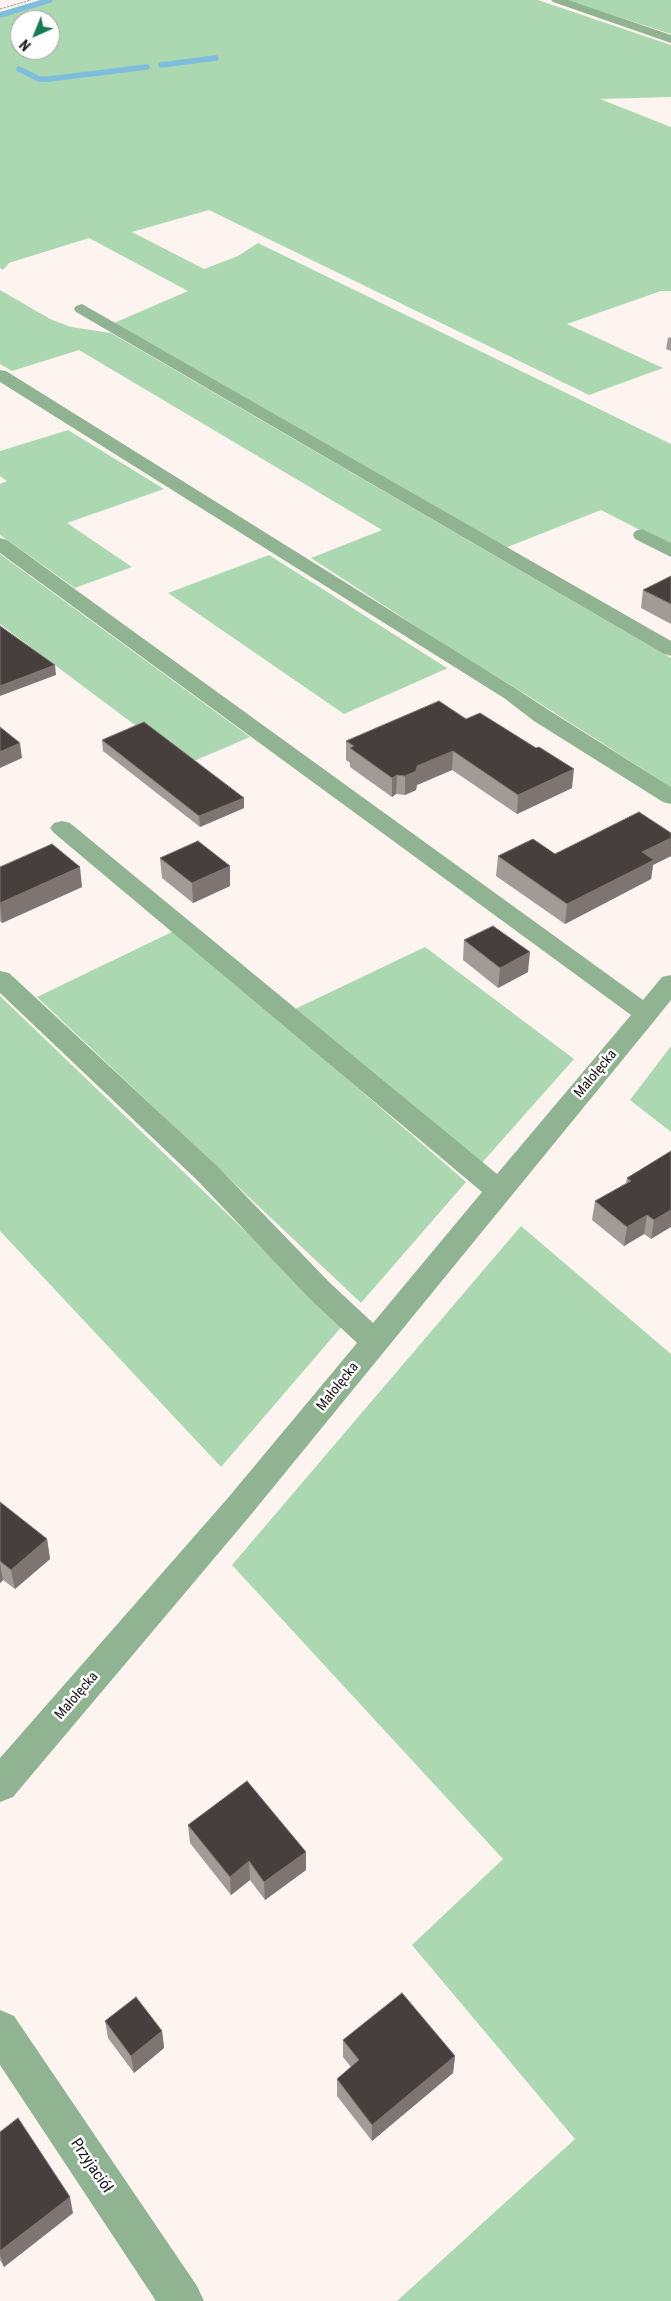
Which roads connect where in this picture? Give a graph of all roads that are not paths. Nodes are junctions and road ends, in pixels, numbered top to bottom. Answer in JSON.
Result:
{"nodes":[{"id":1,"x":557,"y":0,"type":"edge"},
{"id":2,"x":671,"y":39,"type":"edge"},
{"id":3,"x":82,"y":309,"type":"dead end"},
{"id":4,"x":0,"y":375,"type":"edge"},
{"id":5,"x":642,"y":535,"type":"dead end"},
{"id":6,"x":0,"y":544,"type":"edge"},
{"id":7,"x":671,"y":551,"type":"edge"},
{"id":8,"x":671,"y":650,"type":"edge"},
{"id":9,"x":671,"y":797,"type":"edge"},
{"id":10,"x":62,"y":828,"type":"dead end"},
{"id":11,"x":0,"y":979,"type":"edge"},
{"id":12,"x":671,"y":983,"type":"edge"},
{"id":13,"x":646,"y":1014,"type":"junction"},
{"id":14,"x":499,"y":1192,"type":"junction"},
{"id":15,"x":375,"y":1342,"type":"junction"},
{"id":16,"x":0,"y":1785,"type":"edge"},
{"id":17,"x":0,"y":2030,"type":"edge"},
{"id":18,"x":182,"y":2301,"type":"edge"}],
"edges":[{"from":1,"to":2,"type":"street"},
{"from":3,"to":8,"type":"street"},
{"from":4,"to":9,"type":"street"},
{"from":5,"to":7,"type":"street"},
{"from":6,"to":13,"type":"street"},
{"from":10,"to":14,"type":"street"},
{"from":11,"to":15,"type":"street"},
{"from":12,"to":13,"type":"street","name":"Małołęcka"},
{"from":13,"to":14,"type":"street","name":"Małołęcka"},
{"from":14,"to":15,"type":"street","name":"Małołęcka"},
{"from":15,"to":16,"type":"street","name":"Małołęcka"},
{"from":17,"to":18,"type":"street","name":"Przyjaciół"}]}
